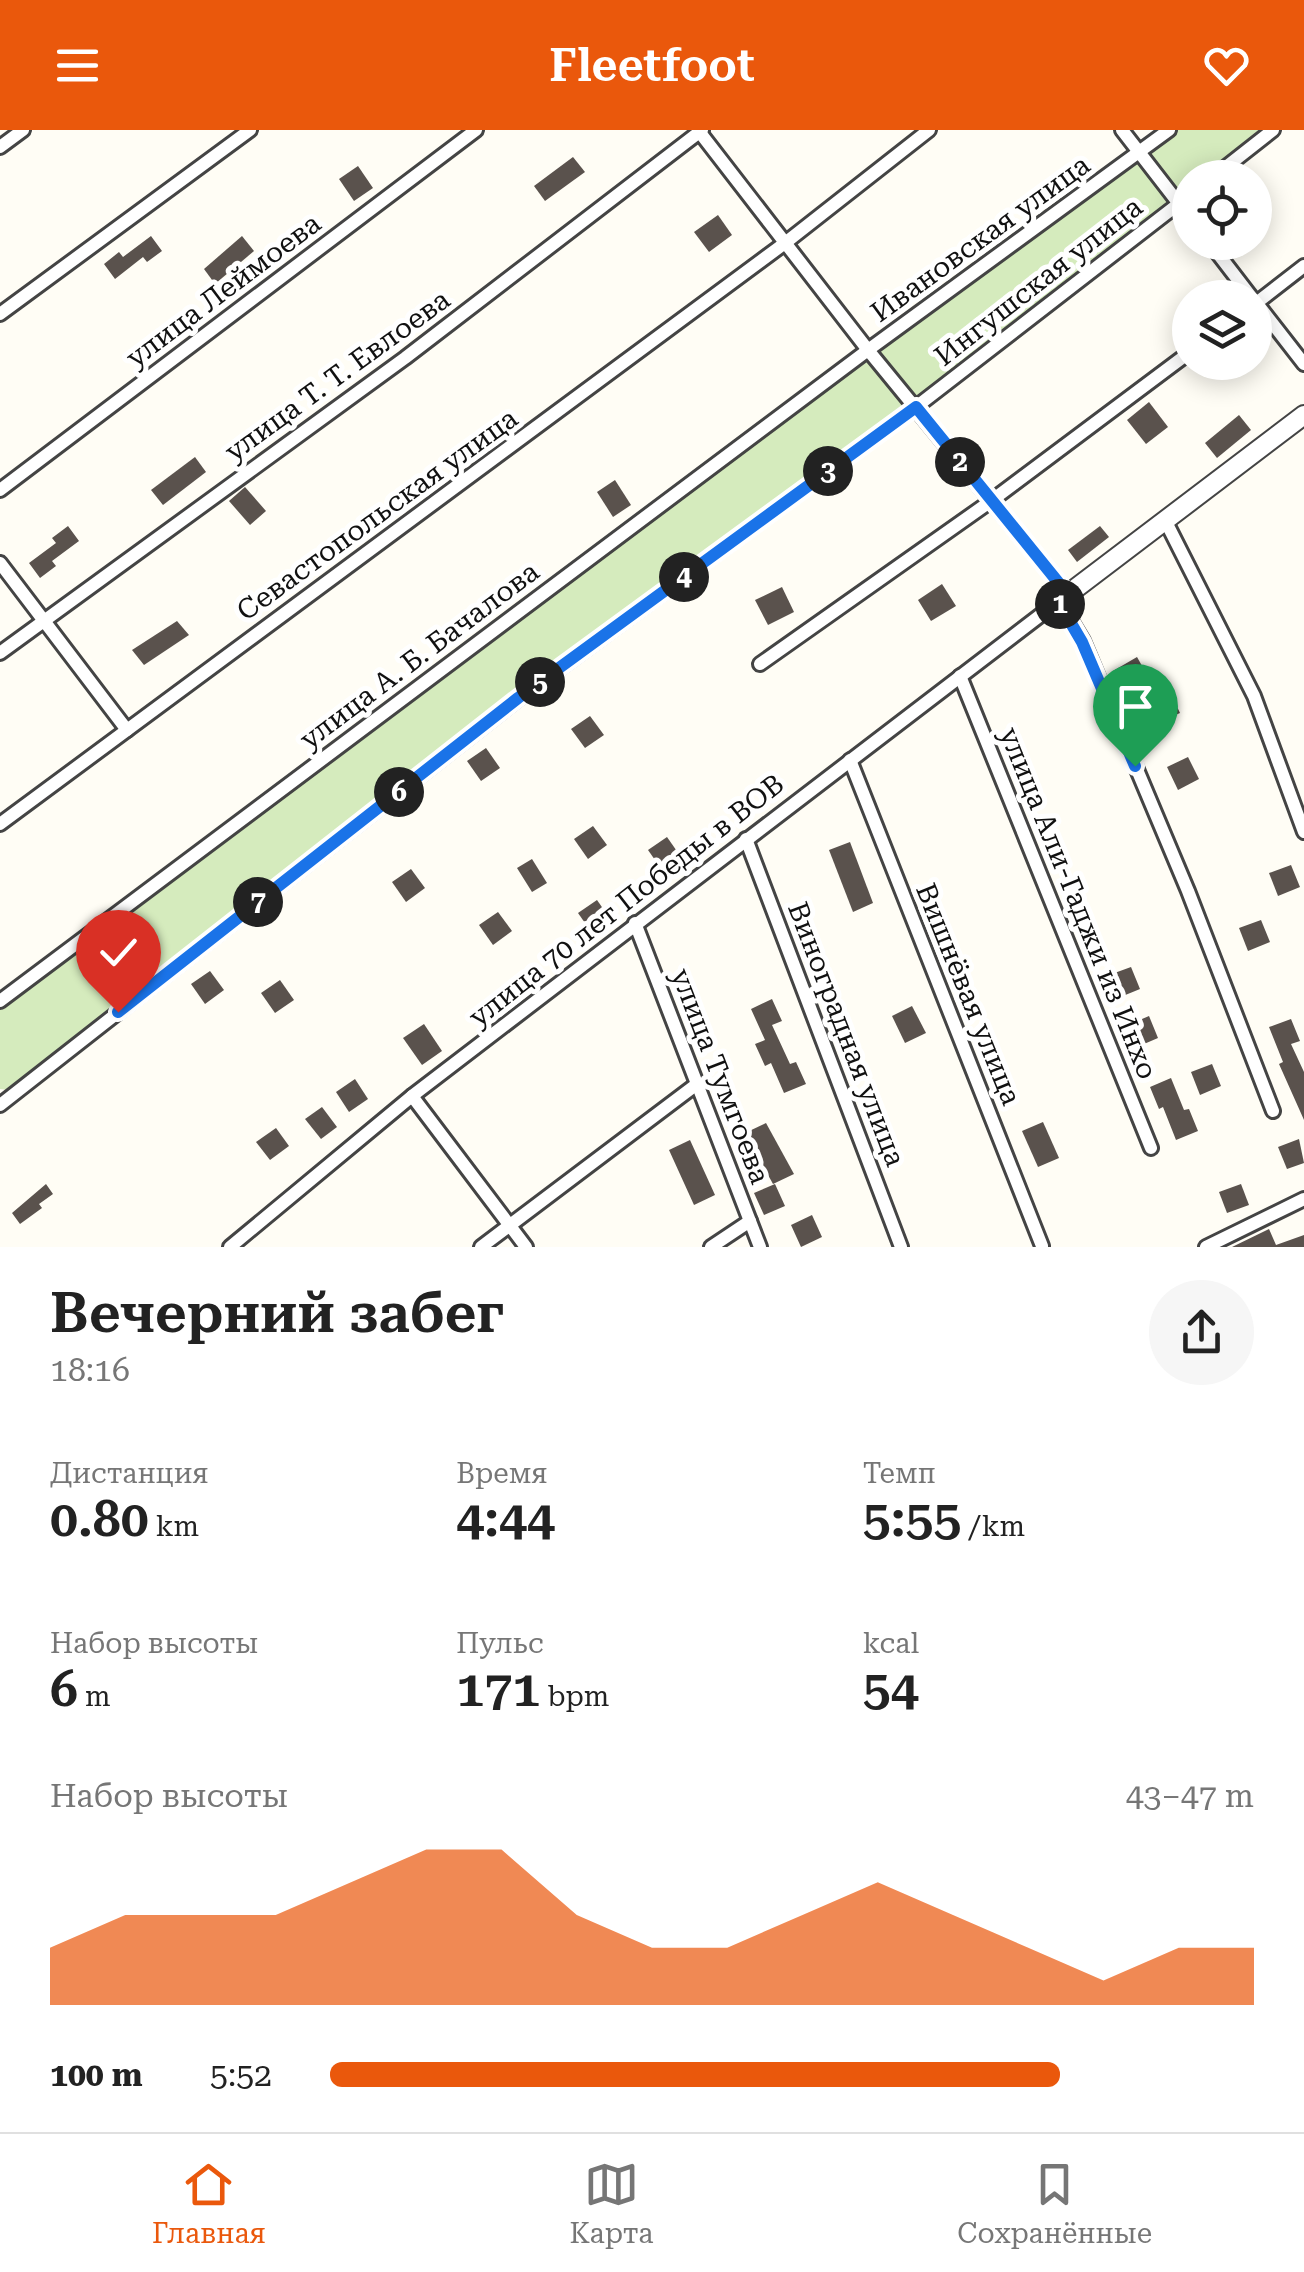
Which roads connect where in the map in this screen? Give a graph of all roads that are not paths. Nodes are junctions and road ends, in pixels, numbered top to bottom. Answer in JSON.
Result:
{"nodes":[{"id":1,"x":23,"y":130,"type":"edge"},
{"id":2,"x":249,"y":130,"type":"edge"},
{"id":3,"x":476,"y":130,"type":"edge"},
{"id":4,"x":929,"y":130,"type":"edge"},
{"id":5,"x":1122,"y":130,"type":"edge"},
{"id":6,"x":1169,"y":130,"type":"edge"},
{"id":7,"x":1273,"y":130,"type":"edge"},
{"id":8,"x":700,"y":131,"type":"edge"},
{"id":9,"x":0,"y":147,"type":"edge"},
{"id":10,"x":1139,"y":152,"type":"junction"},
{"id":11,"x":1235,"y":160,"type":"edge"},
{"id":12,"x":1172,"y":186,"type":"edge"},
{"id":13,"x":1172,"y":208,"type":"edge"},
{"id":14,"x":785,"y":243,"type":"junction"},
{"id":15,"x":1223,"y":260,"type":"edge"},
{"id":16,"x":1304,"y":266,"type":"edge"},
{"id":17,"x":1238,"y":280,"type":"edge"},
{"id":18,"x":1272,"y":288,"type":"edge"},
{"id":19,"x":0,"y":314,"type":"edge"},
{"id":20,"x":1272,"y":324,"type":"edge"},
{"id":21,"x":868,"y":350,"type":"junction"},
{"id":22,"x":1304,"y":364,"type":"edge"},
{"id":23,"x":1172,"y":365,"type":"edge"},
{"id":24,"x":916,"y":407,"type":"junction"},
{"id":25,"x":1304,"y":416,"type":"edge"},
{"id":26,"x":0,"y":490,"type":"edge"},
{"id":27,"x":991,"y":501,"type":"junction"},
{"id":28,"x":1166,"y":520,"type":"junction"},
{"id":29,"x":0,"y":563,"type":"edge"},
{"id":30,"x":1058,"y":601,"type":"junction"},
{"id":31,"x":43,"y":620,"type":"junction"},
{"id":32,"x":0,"y":653,"type":"edge"},
{"id":33,"x":760,"y":664,"type":"dead end"},
{"id":34,"x":960,"y":676,"type":"junction"},
{"id":35,"x":126,"y":730,"type":"junction"},
{"id":36,"x":850,"y":760,"type":"junction"},
{"id":37,"x":0,"y":824,"type":"edge"},
{"id":38,"x":1304,"y":832,"type":"edge"},
{"id":39,"x":746,"y":839,"type":"junction"},
{"id":40,"x":635,"y":923,"type":"junction"},
{"id":41,"x":0,"y":1001,"type":"edge"},
{"id":42,"x":697,"y":1084,"type":"junction"},
{"id":43,"x":412,"y":1096,"type":"junction"},
{"id":44,"x":0,"y":1105,"type":"edge"},
{"id":45,"x":1273,"y":1111,"type":"dead end"},
{"id":46,"x":1151,"y":1148,"type":"dead end"},
{"id":47,"x":1304,"y":1200,"type":"edge"},
{"id":48,"x":750,"y":1221,"type":"junction"},
{"id":49,"x":510,"y":1225,"type":"junction"},
{"id":50,"x":1042,"y":1246,"type":"edge"},
{"id":51,"x":230,"y":1247,"type":"edge"},
{"id":52,"x":481,"y":1247,"type":"edge"},
{"id":53,"x":526,"y":1247,"type":"edge"},
{"id":54,"x":711,"y":1247,"type":"edge"},
{"id":55,"x":760,"y":1247,"type":"edge"},
{"id":56,"x":900,"y":1247,"type":"edge"},
{"id":57,"x":1206,"y":1247,"type":"edge"}],
"edges":[{"from":1,"to":9,"type":"street"},
{"from":2,"to":19,"type":"street"},
{"from":3,"to":26,"type":"street","name":"улица Леймоева"},
{"from":4,"to":14,"type":"street","name":"Севастопольская улица"},
{"from":5,"to":10,"type":"street"},
{"from":6,"to":10,"type":"street","name":"Ивановская улица"},
{"from":7,"to":11,"type":"street"},
{"from":8,"to":14,"type":"street"},
{"from":8,"to":31,"type":"street","name":"улица Т. Т. Евлоева"},
{"from":10,"to":12,"type":"street"},
{"from":10,"to":21,"type":"street","name":"Ивановская улица"},
{"from":13,"to":24,"type":"street","name":"Ингушская улица"},
{"from":14,"to":21,"type":"street"},
{"from":14,"to":35,"type":"street","name":"Севастопольская улица"},
{"from":15,"to":17,"type":"street"},
{"from":16,"to":18,"type":"street"},
{"from":20,"to":22,"type":"street"},
{"from":21,"to":24,"type":"street"},
{"from":21,"to":41,"type":"street","name":"улица А. Б. Бачалова"},
{"from":23,"to":27,"type":"street"},
{"from":24,"to":27,"type":"street"},
{"from":24,"to":44,"type":"street","name":"Ингушская улица"},
{"from":25,"to":28,"type":"street"},
{"from":27,"to":30,"type":"street"},
{"from":27,"to":33,"type":"street"},
{"from":28,"to":30,"type":"street"},
{"from":28,"to":38,"type":"street"},
{"from":29,"to":31,"type":"street"},
{"from":30,"to":34,"type":"street","name":"улица 70 лет Победы в ВОВ"},
{"from":30,"to":45,"type":"street"},
{"from":31,"to":32,"type":"street","name":"улица Т. Т. Евлоева"},
{"from":31,"to":35,"type":"street"},
{"from":34,"to":36,"type":"street","name":"улица 70 лет Победы в ВОВ"},
{"from":34,"to":46,"type":"street","name":"улица Али-Гаджи из Инхо"},
{"from":35,"to":37,"type":"street","name":"Севастопольская улица"},
{"from":36,"to":39,"type":"street","name":"улица 70 лет Победы в ВОВ"},
{"from":36,"to":50,"type":"street","name":"Вишнёвая улица"},
{"from":39,"to":40,"type":"street","name":"улица 70 лет Победы в ВОВ"},
{"from":39,"to":56,"type":"street","name":"Виноградная улица"},
{"from":40,"to":42,"type":"street","name":"улица Тумгоева"},
{"from":40,"to":43,"type":"street","name":"улица 70 лет Победы в ВОВ"},
{"from":42,"to":48,"type":"street","name":"улица Тумгоева"},
{"from":42,"to":49,"type":"street"},
{"from":43,"to":49,"type":"street"},
{"from":43,"to":51,"type":"street","name":"улица 70 лет Победы в ВОВ"},
{"from":47,"to":57,"type":"street"},
{"from":48,"to":54,"type":"street"},
{"from":48,"to":55,"type":"street","name":"улица Тумгоева"},
{"from":49,"to":52,"type":"street"},
{"from":49,"to":53,"type":"street"}]}
